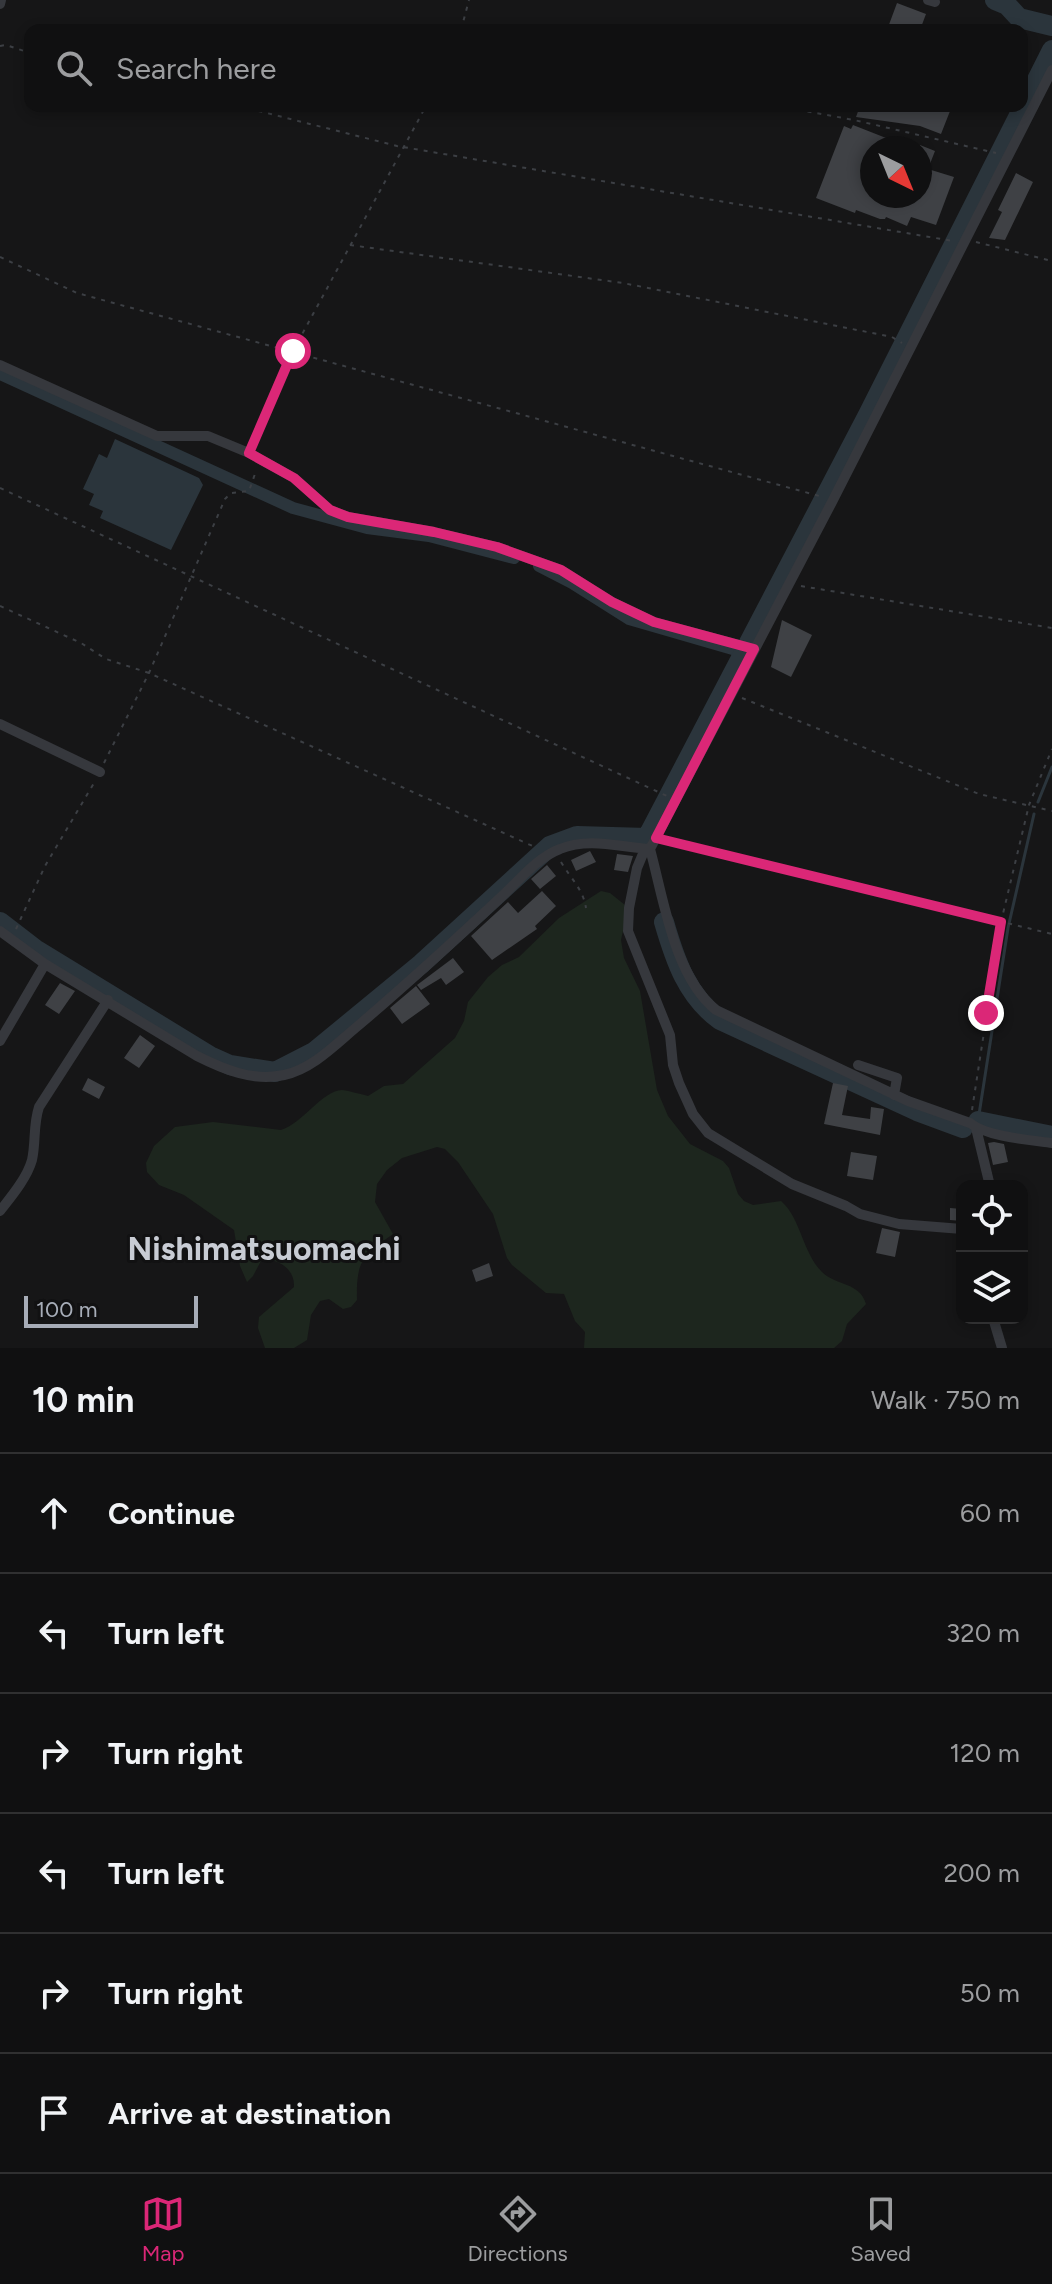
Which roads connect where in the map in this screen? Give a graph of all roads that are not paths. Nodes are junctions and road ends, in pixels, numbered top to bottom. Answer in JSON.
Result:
{"nodes":[{"id":1,"x":1052,"y":70,"type":"edge"},
{"id":2,"x":0,"y":365,"type":"edge"},
{"id":3,"x":749,"y":647,"type":"junction"},
{"id":4,"x":0,"y":724,"type":"edge"},
{"id":5,"x":100,"y":772,"type":"road end"},
{"id":6,"x":647,"y":849,"type":"junction"},
{"id":7,"x":0,"y":931,"type":"edge"},
{"id":8,"x":45,"y":964,"type":"junction"},
{"id":9,"x":108,"y":1000,"type":"junction"},
{"id":10,"x":0,"y":1041,"type":"edge"},
{"id":11,"x":858,"y":1065,"type":"dead end"},
{"id":12,"x":894,"y":1095,"type":"junction"},
{"id":13,"x":973,"y":1126,"type":"junction"},
{"id":14,"x":1052,"y":1143,"type":"edge"},
{"id":15,"x":988,"y":1180,"type":"edge"},
{"id":16,"x":0,"y":1211,"type":"edge"},
{"id":17,"x":956,"y":1229,"type":"edge"},
{"id":18,"x":995,"y":1324,"type":"edge"},
{"id":19,"x":1002,"y":1348,"type":"edge"}],
"edges":[{"from":1,"to":3,"type":"street"},
{"from":2,"to":3,"type":"street"},
{"from":3,"to":6,"type":"street"},
{"from":4,"to":5,"type":"street"},
{"from":6,"to":9,"type":"street"},
{"from":6,"to":12,"type":"street"},
{"from":6,"to":17,"type":"street"},
{"from":7,"to":8,"type":"street"},
{"from":8,"to":9,"type":"street"},
{"from":8,"to":10,"type":"street"},
{"from":9,"to":16,"type":"street"},
{"from":11,"to":12,"type":"street"},
{"from":12,"to":13,"type":"street"},
{"from":13,"to":14,"type":"street"},
{"from":13,"to":15,"type":"street"},
{"from":18,"to":19,"type":"street"}]}
